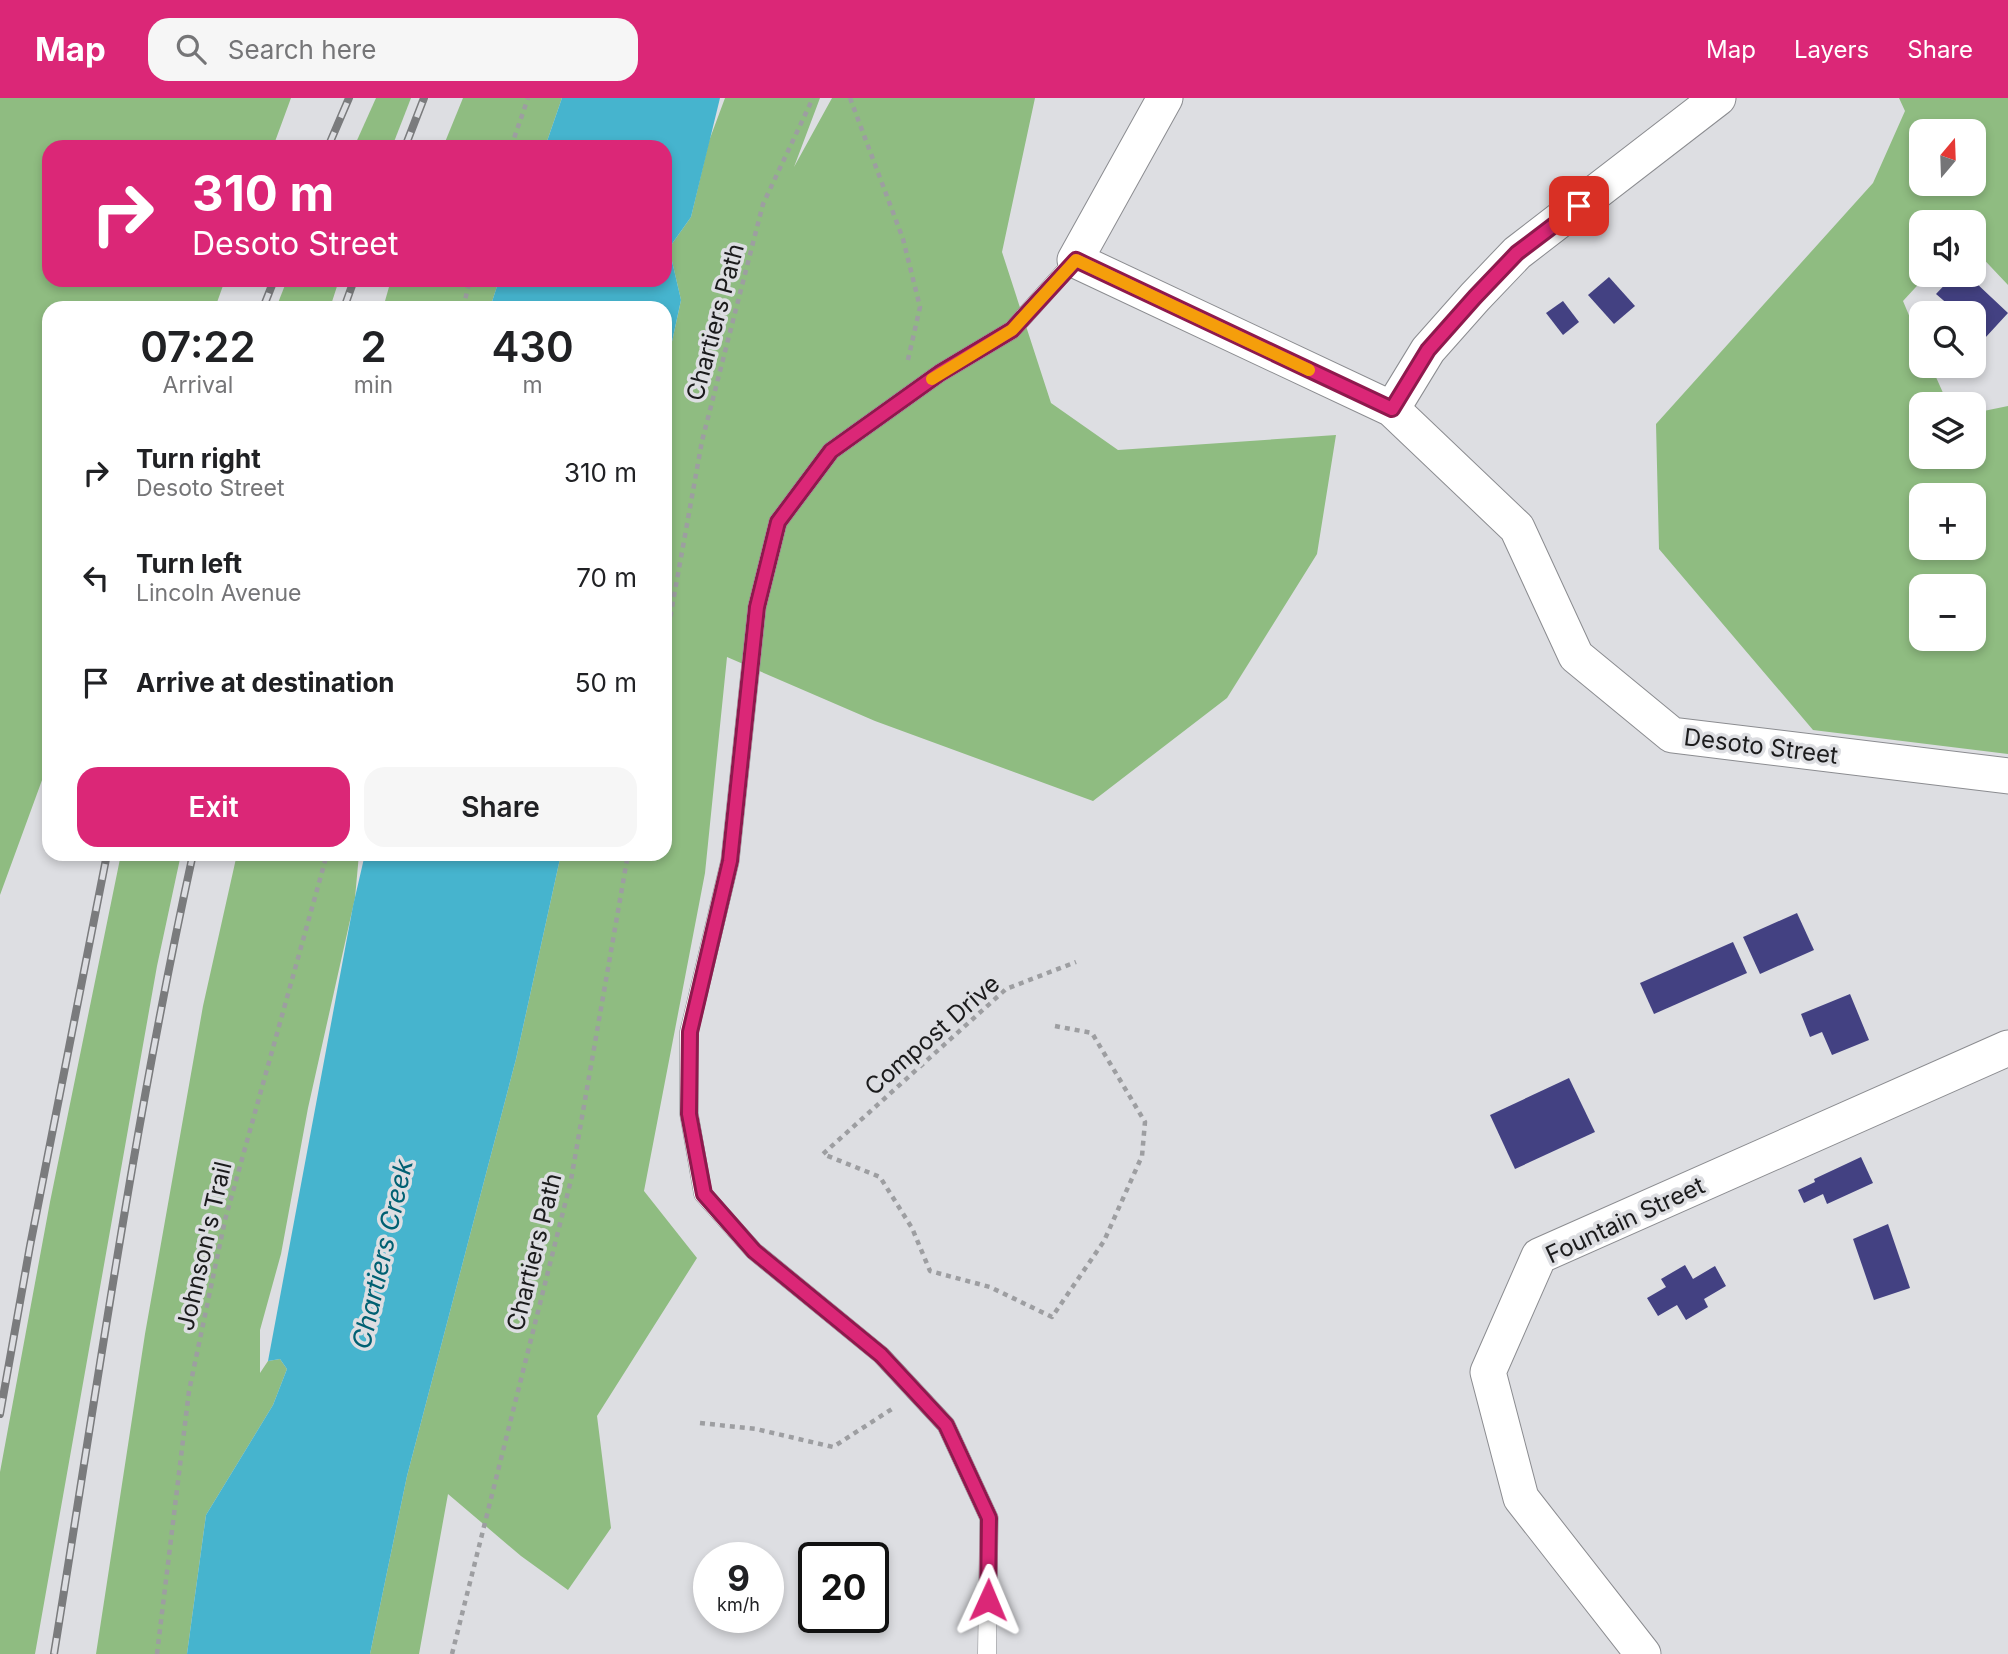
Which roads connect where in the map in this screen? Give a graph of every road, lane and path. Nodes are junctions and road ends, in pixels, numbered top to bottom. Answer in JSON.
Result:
{"nodes":[{"id":1,"x":528,"y":98,"type":"edge"},
{"id":2,"x":813,"y":98,"type":"edge"},
{"id":3,"x":850,"y":98,"type":"edge"},
{"id":4,"x":1164,"y":98,"type":"edge"},
{"id":5,"x":1718,"y":98,"type":"edge"},
{"id":6,"x":513,"y":140,"type":"edge"},
{"id":7,"x":1076,"y":260,"type":"junction"},
{"id":8,"x":898,"y":403,"type":"junction"},
{"id":9,"x":1392,"y":409,"type":"junction"},
{"id":10,"x":672,"y":607,"type":"edge"},
{"id":11,"x":2008,"y":776,"type":"edge"},
{"id":12,"x":325,"y":861,"type":"edge"},
{"id":13,"x":627,"y":861,"type":"edge"},
{"id":14,"x":1076,"y":962,"type":"dead end"},
{"id":15,"x":1055,"y":1026,"type":"dead end"},
{"id":16,"x":2008,"y":1048,"type":"edge"},
{"id":17,"x":917,"y":1394,"type":"junction"},
{"id":18,"x":700,"y":1423,"type":"dead end"},
{"id":19,"x":157,"y":1654,"type":"edge"},
{"id":20,"x":453,"y":1654,"type":"edge"},
{"id":21,"x":987,"y":1654,"type":"edge"},
{"id":22,"x":1643,"y":1654,"type":"edge"}],
"edges":[{"from":1,"to":6,"type":"path"},
{"from":2,"to":10,"type":"path","name":"Chartiers Path"},
{"from":3,"to":8,"type":"path"},
{"from":4,"to":7,"type":"street"},
{"from":5,"to":9,"type":"street"},
{"from":7,"to":8,"type":"lane"},
{"from":7,"to":9,"type":"street","name":"Desoto Street"},
{"from":8,"to":17,"type":"lane"},
{"from":9,"to":11,"type":"street","name":"Desoto Street"},
{"from":12,"to":19,"type":"path","name":"Johnson's Trail"},
{"from":13,"to":20,"type":"path","name":"Chartiers Path"},
{"from":14,"to":15,"type":"path","name":"Compost Drive"},
{"from":16,"to":22,"type":"street","name":"Fountain Street"},
{"from":17,"to":18,"type":"path"},
{"from":17,"to":21,"type":"lane"}]}
